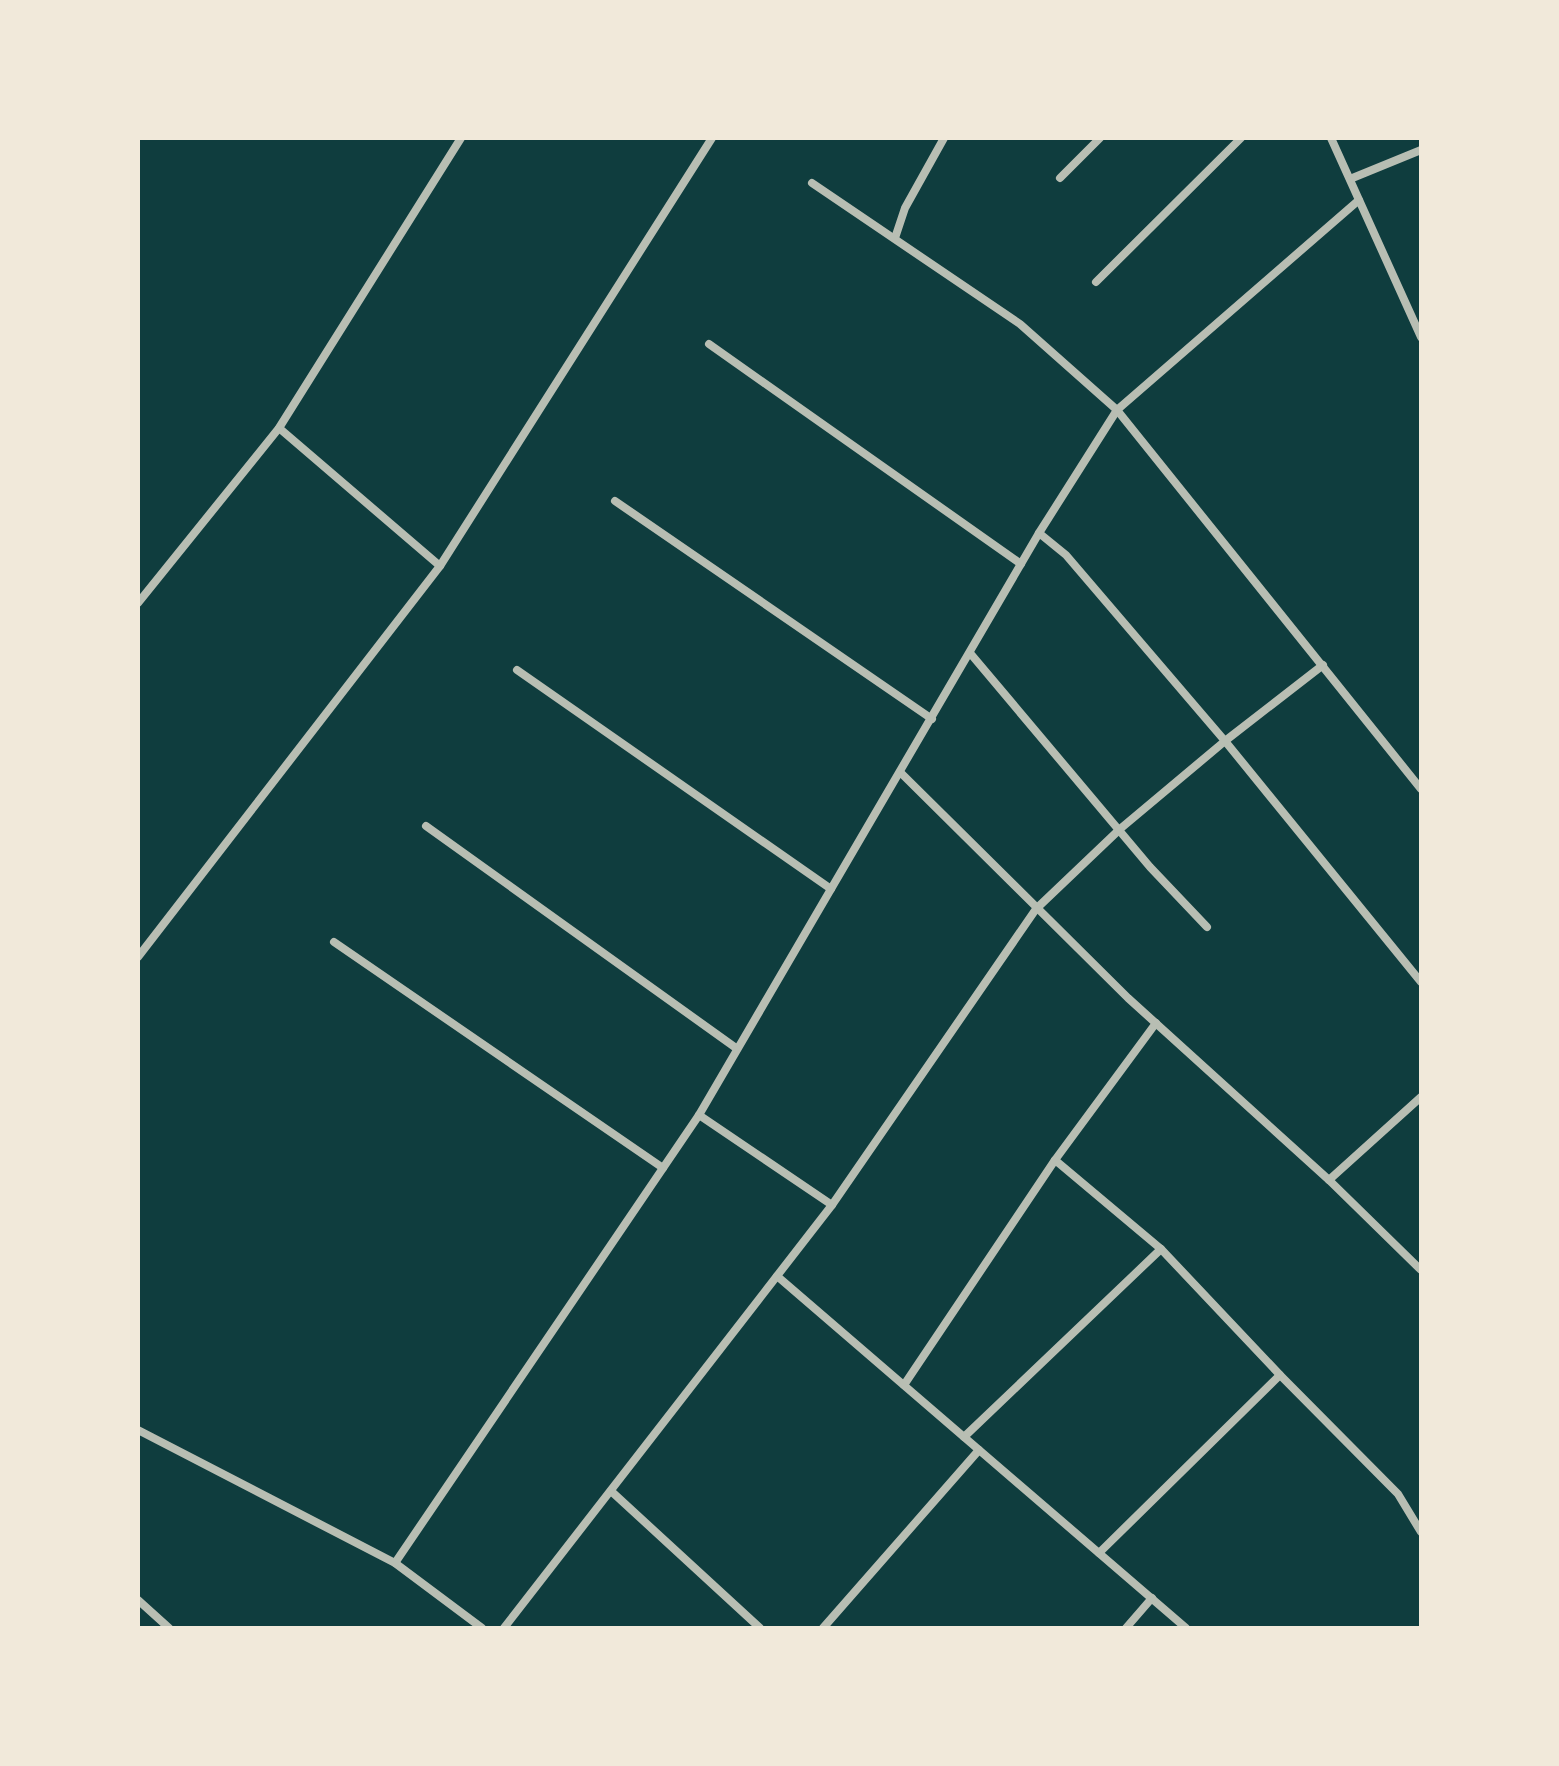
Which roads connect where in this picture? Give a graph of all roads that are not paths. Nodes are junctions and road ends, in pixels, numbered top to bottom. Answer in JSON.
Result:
{"nodes":[{"id":1,"x":461,"y":138,"type":"edge"},
{"id":2,"x":712,"y":138,"type":"edge"},
{"id":3,"x":944,"y":138,"type":"edge"},
{"id":4,"x":1100,"y":138,"type":"edge"},
{"id":5,"x":1241,"y":138,"type":"edge"},
{"id":6,"x":1331,"y":138,"type":"edge"},
{"id":7,"x":1421,"y":150,"type":"edge"},
{"id":8,"x":1060,"y":178,"type":"dead end"},
{"id":9,"x":1350,"y":179,"type":"junction"},
{"id":10,"x":812,"y":183,"type":"dead end"},
{"id":11,"x":1359,"y":200,"type":"junction"},
{"id":12,"x":895,"y":238,"type":"junction"},
{"id":13,"x":1096,"y":282,"type":"dead end"},
{"id":14,"x":1421,"y":337,"type":"edge"},
{"id":15,"x":709,"y":344,"type":"dead end"},
{"id":16,"x":1117,"y":410,"type":"junction"},
{"id":17,"x":279,"y":428,"type":"junction"},
{"id":18,"x":615,"y":501,"type":"dead end"},
{"id":19,"x":1039,"y":533,"type":"junction"},
{"id":20,"x":1021,"y":564,"type":"junction"},
{"id":21,"x":440,"y":566,"type":"junction"},
{"id":22,"x":138,"y":603,"type":"edge"},
{"id":23,"x":970,"y":653,"type":"junction"},
{"id":24,"x":1323,"y":665,"type":"junction"},
{"id":25,"x":517,"y":670,"type":"dead end"},
{"id":26,"x":932,"y":719,"type":"junction"},
{"id":27,"x":1225,"y":741,"type":"junction"},
{"id":28,"x":901,"y":773,"type":"junction"},
{"id":29,"x":1421,"y":789,"type":"edge"},
{"id":30,"x":426,"y":826,"type":"dead end"},
{"id":31,"x":1120,"y":829,"type":"junction"},
{"id":32,"x":831,"y":889,"type":"junction"},
{"id":33,"x":1036,"y":909,"type":"junction"},
{"id":34,"x":1207,"y":927,"type":"dead end"},
{"id":35,"x":334,"y":942,"type":"dead end"},
{"id":36,"x":138,"y":957,"type":"edge"},
{"id":37,"x":1421,"y":982,"type":"edge"},
{"id":38,"x":1156,"y":1023,"type":"junction"},
{"id":39,"x":736,"y":1048,"type":"junction"},
{"id":40,"x":1421,"y":1097,"type":"edge"},
{"id":41,"x":699,"y":1115,"type":"junction"},
{"id":42,"x":1055,"y":1160,"type":"junction"},
{"id":43,"x":663,"y":1168,"type":"junction"},
{"id":44,"x":1329,"y":1180,"type":"junction"},
{"id":45,"x":832,"y":1205,"type":"junction"},
{"id":46,"x":1161,"y":1249,"type":"junction"},
{"id":47,"x":1421,"y":1270,"type":"edge"},
{"id":48,"x":777,"y":1276,"type":"junction"},
{"id":49,"x":1280,"y":1375,"type":"junction"},
{"id":50,"x":904,"y":1385,"type":"junction"},
{"id":51,"x":138,"y":1430,"type":"edge"},
{"id":52,"x":964,"y":1437,"type":"junction"},
{"id":53,"x":979,"y":1450,"type":"junction"},
{"id":54,"x":611,"y":1491,"type":"junction"},
{"id":55,"x":1421,"y":1532,"type":"edge"},
{"id":56,"x":1099,"y":1553,"type":"junction"},
{"id":57,"x":395,"y":1563,"type":"junction"},
{"id":58,"x":1152,"y":1598,"type":"junction"},
{"id":59,"x":138,"y":1600,"type":"edge"},
{"id":60,"x":169,"y":1628,"type":"edge"},
{"id":61,"x":482,"y":1628,"type":"edge"},
{"id":62,"x":504,"y":1628,"type":"edge"},
{"id":63,"x":760,"y":1628,"type":"edge"},
{"id":64,"x":823,"y":1628,"type":"edge"},
{"id":65,"x":1126,"y":1628,"type":"edge"},
{"id":66,"x":1186,"y":1628,"type":"edge"}],
"edges":[{"from":1,"to":17,"type":"street"},
{"from":2,"to":21,"type":"street"},
{"from":3,"to":12,"type":"street"},
{"from":4,"to":8,"type":"street"},
{"from":5,"to":13,"type":"street"},
{"from":6,"to":9,"type":"street"},
{"from":7,"to":9,"type":"street"},
{"from":9,"to":11,"type":"street"},
{"from":10,"to":12,"type":"street"},
{"from":11,"to":14,"type":"street"},
{"from":11,"to":16,"type":"street"},
{"from":12,"to":16,"type":"street"},
{"from":15,"to":20,"type":"street"},
{"from":16,"to":19,"type":"street"},
{"from":16,"to":24,"type":"street"},
{"from":17,"to":21,"type":"street"},
{"from":17,"to":22,"type":"street"},
{"from":18,"to":26,"type":"street"},
{"from":19,"to":20,"type":"street"},
{"from":19,"to":27,"type":"street"},
{"from":20,"to":23,"type":"street"},
{"from":21,"to":36,"type":"street"},
{"from":23,"to":26,"type":"street"},
{"from":23,"to":31,"type":"street"},
{"from":24,"to":27,"type":"street"},
{"from":24,"to":29,"type":"street"},
{"from":25,"to":32,"type":"street"},
{"from":26,"to":28,"type":"street"},
{"from":27,"to":31,"type":"street"},
{"from":27,"to":37,"type":"street"},
{"from":28,"to":32,"type":"street"},
{"from":28,"to":33,"type":"street"},
{"from":30,"to":39,"type":"street"},
{"from":31,"to":33,"type":"street"},
{"from":31,"to":34,"type":"street"},
{"from":32,"to":39,"type":"street"},
{"from":33,"to":38,"type":"street"},
{"from":33,"to":45,"type":"street"},
{"from":35,"to":43,"type":"street"},
{"from":38,"to":42,"type":"street"},
{"from":38,"to":44,"type":"street"},
{"from":39,"to":41,"type":"street"},
{"from":40,"to":44,"type":"street"},
{"from":41,"to":43,"type":"street"},
{"from":41,"to":45,"type":"street"},
{"from":42,"to":46,"type":"street"},
{"from":42,"to":50,"type":"street"},
{"from":43,"to":57,"type":"street"},
{"from":44,"to":47,"type":"street"},
{"from":45,"to":48,"type":"street"},
{"from":46,"to":49,"type":"street"},
{"from":46,"to":52,"type":"street"},
{"from":48,"to":50,"type":"street"},
{"from":48,"to":54,"type":"street"},
{"from":49,"to":55,"type":"street"},
{"from":49,"to":56,"type":"street"},
{"from":50,"to":52,"type":"street"},
{"from":51,"to":57,"type":"street"},
{"from":52,"to":53,"type":"street"},
{"from":53,"to":56,"type":"street"},
{"from":53,"to":64,"type":"street"},
{"from":54,"to":62,"type":"street"},
{"from":54,"to":63,"type":"street"},
{"from":56,"to":58,"type":"street"},
{"from":57,"to":61,"type":"street"},
{"from":58,"to":65,"type":"street"},
{"from":58,"to":66,"type":"street"},
{"from":59,"to":60,"type":"street"}]}
